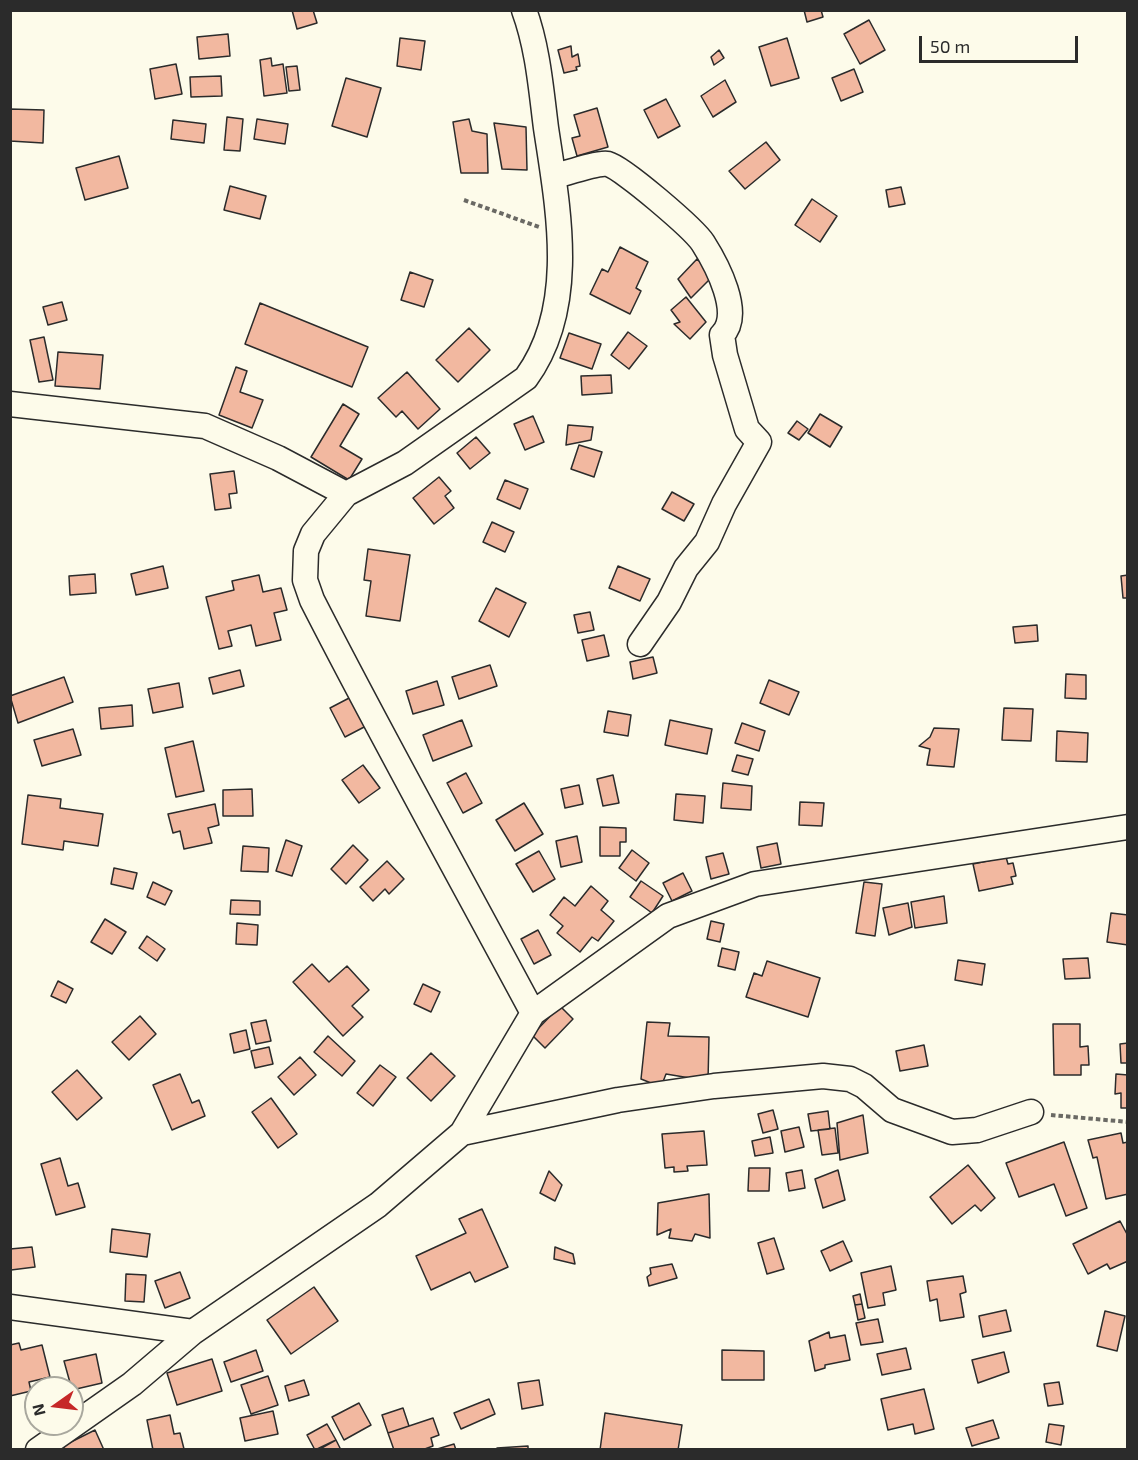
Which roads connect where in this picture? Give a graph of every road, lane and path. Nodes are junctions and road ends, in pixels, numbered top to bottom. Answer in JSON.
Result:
{"nodes":[{"id":1,"x":524,"y":10,"type":"edge"},
{"id":2,"x":555,"y":176,"type":"junction"},
{"id":3,"x":464,"y":200,"type":"dead end"},
{"id":4,"x":559,"y":235,"type":"junction"},
{"id":5,"x":10,"y":404,"type":"edge"},
{"id":6,"x":346,"y":494,"type":"junction"},
{"id":7,"x":640,"y":644,"type":"dead end"},
{"id":8,"x":1128,"y":826,"type":"edge"},
{"id":9,"x":533,"y":1013,"type":"junction"},
{"id":10,"x":1031,"y":1112,"type":"joint"},
{"id":11,"x":1128,"y":1122,"type":"edge"},
{"id":12,"x":462,"y":1133,"type":"junction"},
{"id":13,"x":10,"y":1307,"type":"edge"},
{"id":14,"x":193,"y":1332,"type":"junction"},
{"id":15,"x":38,"y":1449,"type":"edge"}],
"edges":[{"from":1,"to":2,"type":"street"},
{"from":2,"to":4,"type":"street"},
{"from":2,"to":7,"type":"street"},
{"from":3,"to":4,"type":"path"},
{"from":4,"to":6,"type":"street"},
{"from":5,"to":6,"type":"street"},
{"from":6,"to":9,"type":"street"},
{"from":8,"to":9,"type":"street"},
{"from":9,"to":12,"type":"street"},
{"from":10,"to":11,"type":"path"},
{"from":10,"to":12,"type":"street"},
{"from":12,"to":14,"type":"street"},
{"from":13,"to":14,"type":"street"},
{"from":14,"to":15,"type":"street"}]}
